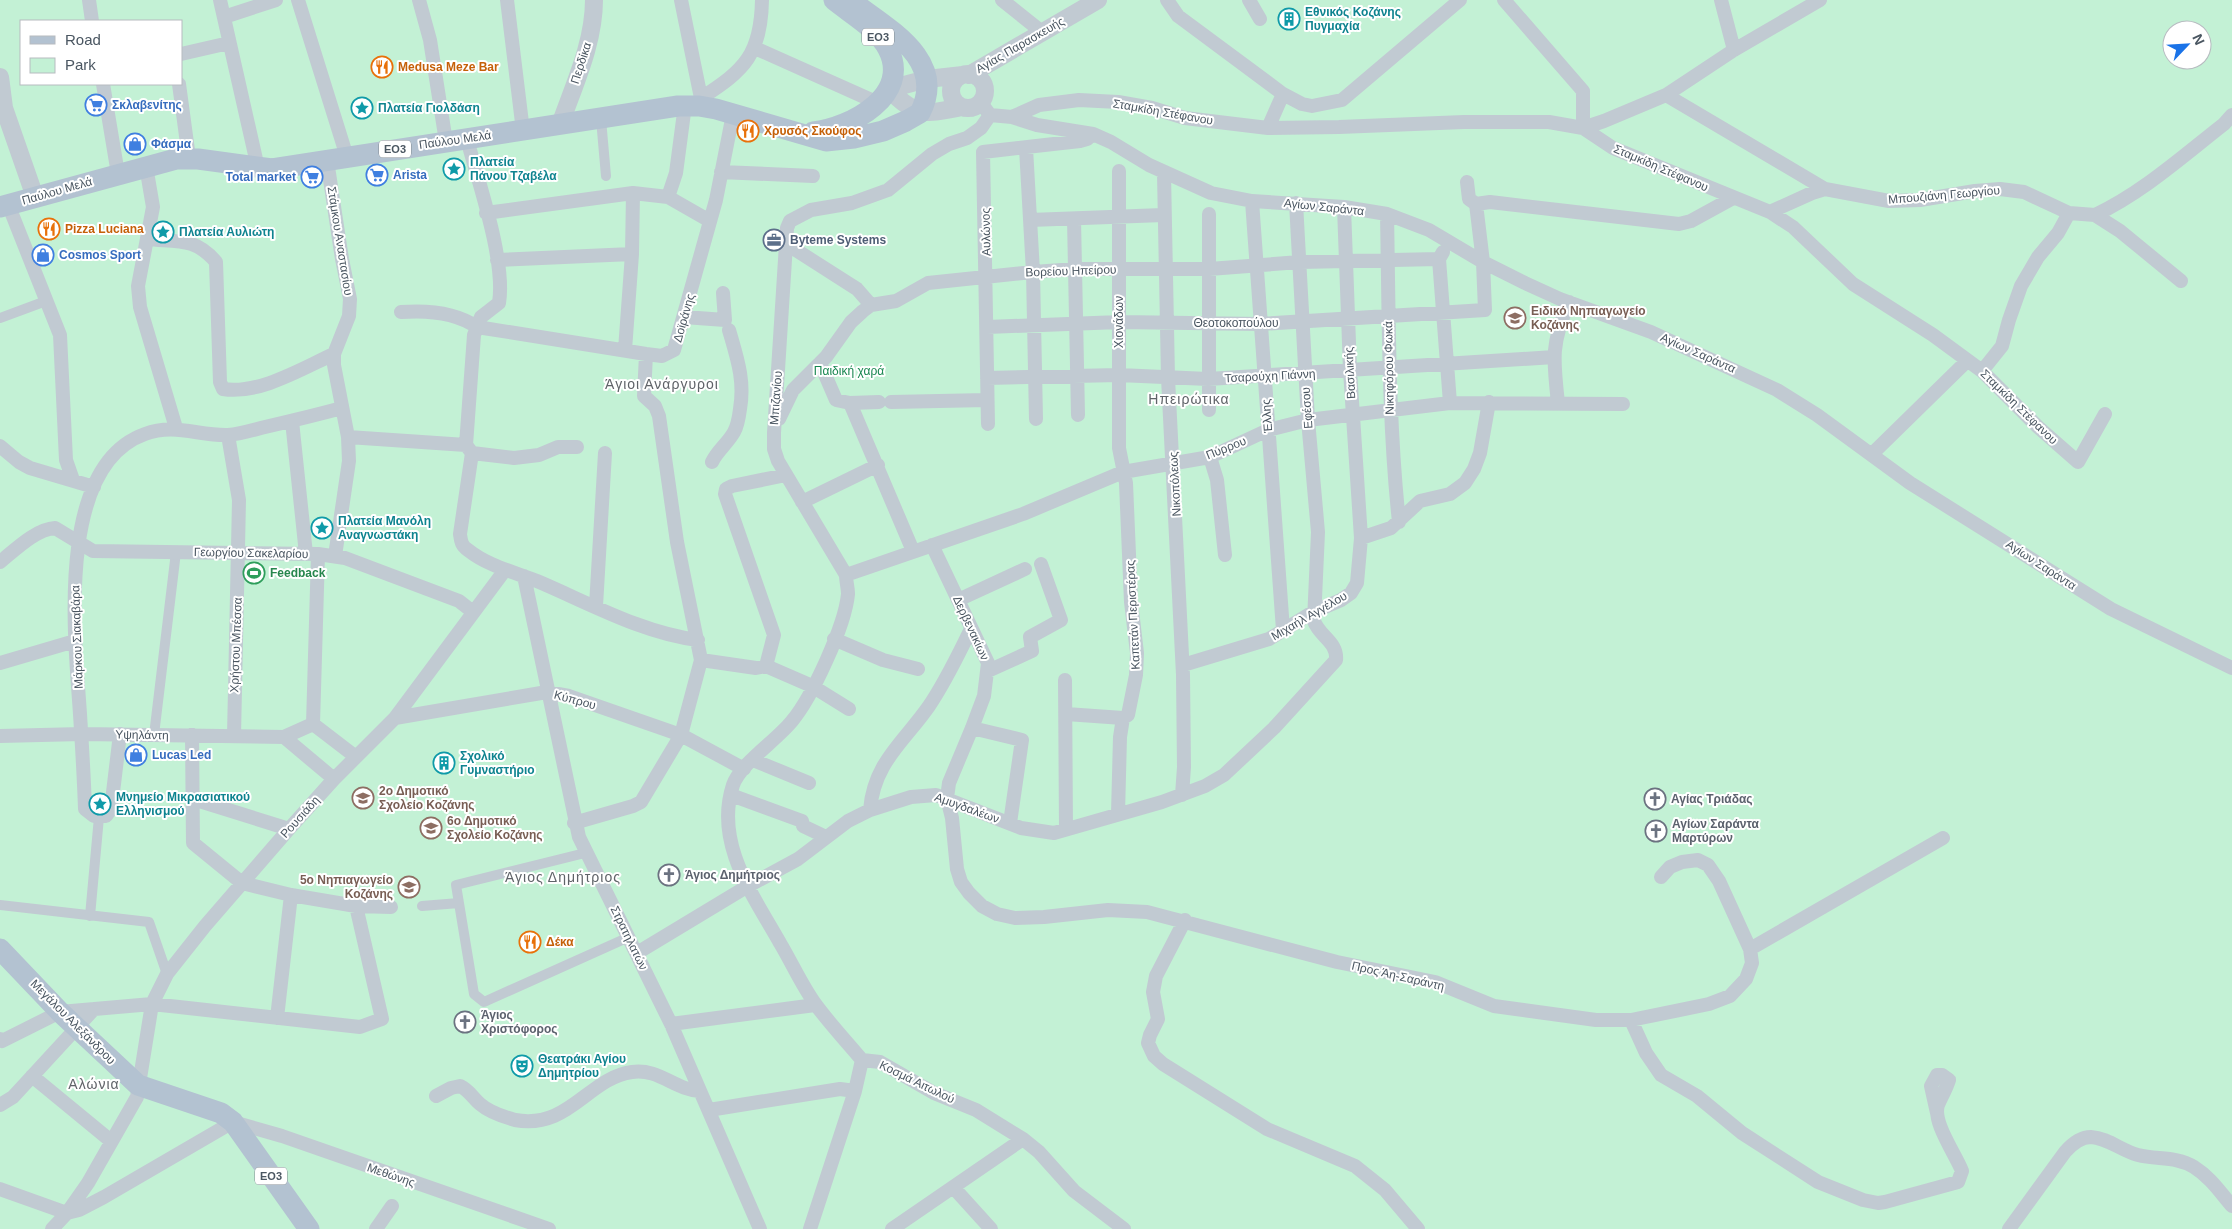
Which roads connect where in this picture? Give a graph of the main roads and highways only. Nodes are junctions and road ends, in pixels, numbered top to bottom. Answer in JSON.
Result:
{"nodes":[{"id":1,"x":834,"y":0,"type":"edge"},
{"id":2,"x":850,"y":0,"type":"edge"},
{"id":3,"x":792,"y":131,"type":"junction"},
{"id":4,"x":4,"y":206,"type":"edge"},
{"id":5,"x":0,"y":949,"type":"edge"},
{"id":6,"x":308,"y":1229,"type":"edge"}],
"edges":[{"from":1,"to":3,"type":"main road","name":"Παύλου Μελά","number":"ΕΟ3"},
{"from":2,"to":3,"type":"main road","name":"Παύλου Μελά","number":"ΕΟ3"},
{"from":3,"to":4,"type":"main road","name":"Παύλου Μελά","number":"ΕΟ3"},
{"from":5,"to":6,"type":"main road","name":"Μεγάλου Αλεξάνδρου","number":"ΕΟ3"}]}
